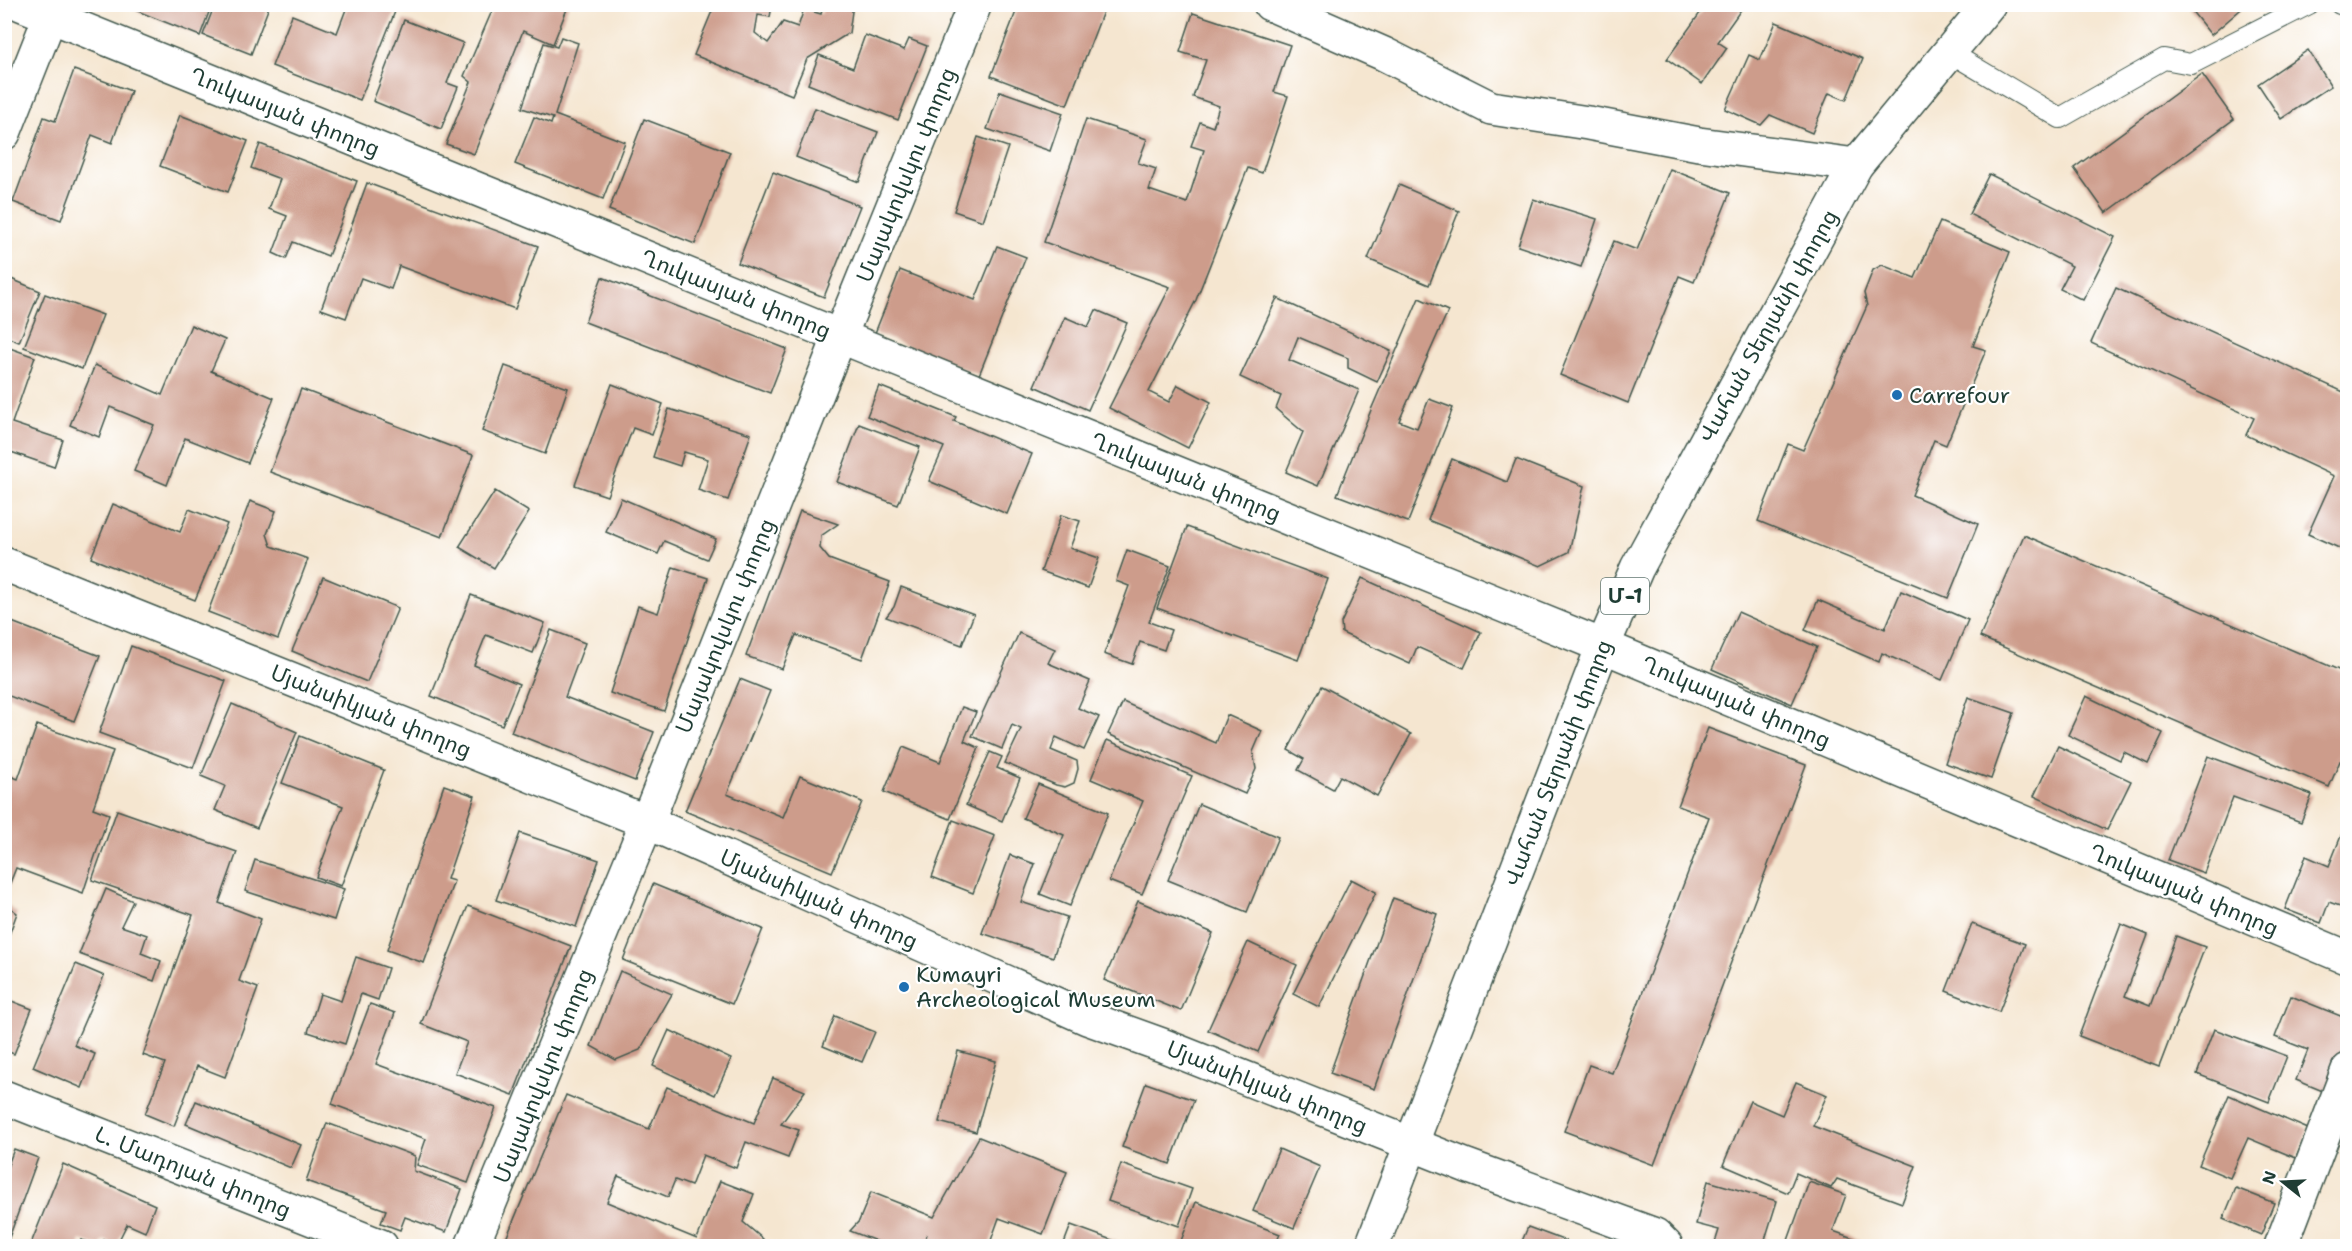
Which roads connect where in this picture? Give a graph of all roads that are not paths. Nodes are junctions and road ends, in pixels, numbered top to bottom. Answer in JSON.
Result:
{"nodes":[{"id":1,"x":975,"y":4,"type":"edge"},
{"id":2,"x":1270,"y":4,"type":"edge"},
{"id":3,"x":1989,"y":4,"type":"edge"},
{"id":4,"x":2309,"y":4,"type":"edge"},
{"id":5,"x":2340,"y":4,"type":"edge"},
{"id":6,"x":2348,"y":6,"type":"edge"},
{"id":7,"x":42,"y":8,"type":"edge"},
{"id":8,"x":1949,"y":52,"type":"junction"},
{"id":9,"x":4,"y":133,"type":"edge"},
{"id":10,"x":1856,"y":165,"type":"junction"},
{"id":11,"x":840,"y":336,"type":"junction"},
{"id":12,"x":4,"y":564,"type":"edge"},
{"id":13,"x":1603,"y":646,"type":"junction"},
{"id":14,"x":647,"y":822,"type":"junction"},
{"id":15,"x":2348,"y":958,"type":"edge"},
{"id":16,"x":2348,"y":1070,"type":"edge"},
{"id":17,"x":4,"y":1097,"type":"edge"},
{"id":18,"x":1412,"y":1144,"type":"junction"},
{"id":19,"x":381,"y":1246,"type":"edge"},
{"id":20,"x":472,"y":1246,"type":"edge"},
{"id":21,"x":1372,"y":1246,"type":"edge"},
{"id":22,"x":1666,"y":1246,"type":"edge"},
{"id":23,"x":2281,"y":1246,"type":"edge"}],
"edges":[{"from":1,"to":11,"type":"main road","name":"Մայակովսկու փողոց"},
{"from":2,"to":10,"type":"main road"},
{"from":3,"to":8,"type":"main road","name":"Վահան Տերյանի փողոց","number":"Մ-1"},
{"from":4,"to":8,"type":"lane"},
{"from":5,"to":6,"type":"lane"},
{"from":7,"to":9,"type":"main road"},
{"from":7,"to":11,"type":"main road","name":"Ղուկասյան փողոց"},
{"from":8,"to":10,"type":"main road","name":"Վահան Տերյանի փողոց","number":"Մ-1"},
{"from":10,"to":13,"type":"main road","name":"Վահան Տերյանի փողոց","number":"Մ-1"},
{"from":11,"to":13,"type":"main road","name":"Ղուկասյան փողոց"},
{"from":11,"to":14,"type":"main road","name":"Մայակովսկու փողոց"},
{"from":12,"to":14,"type":"main road","name":"Մյանսիկյան փողոց"},
{"from":13,"to":15,"type":"main road","name":"Ղուկասյան փողոց"},
{"from":13,"to":18,"type":"main road","name":"Վահան Տերյանի փողոց","number":"Մ-1"},
{"from":14,"to":18,"type":"main road","name":"Մյանսիկյան փողոց"},
{"from":14,"to":20,"type":"main road","name":"Մայակովսկու փողոց"},
{"from":16,"to":23,"type":"main road"},
{"from":17,"to":19,"type":"main road","name":"L. Մադոյան փողոց"},
{"from":18,"to":21,"type":"main road","name":"Վահան Տերյանի փողոց","number":"Մ-1"},
{"from":18,"to":22,"type":"main road","name":"Մյանսիկյան փողոց"}]}
